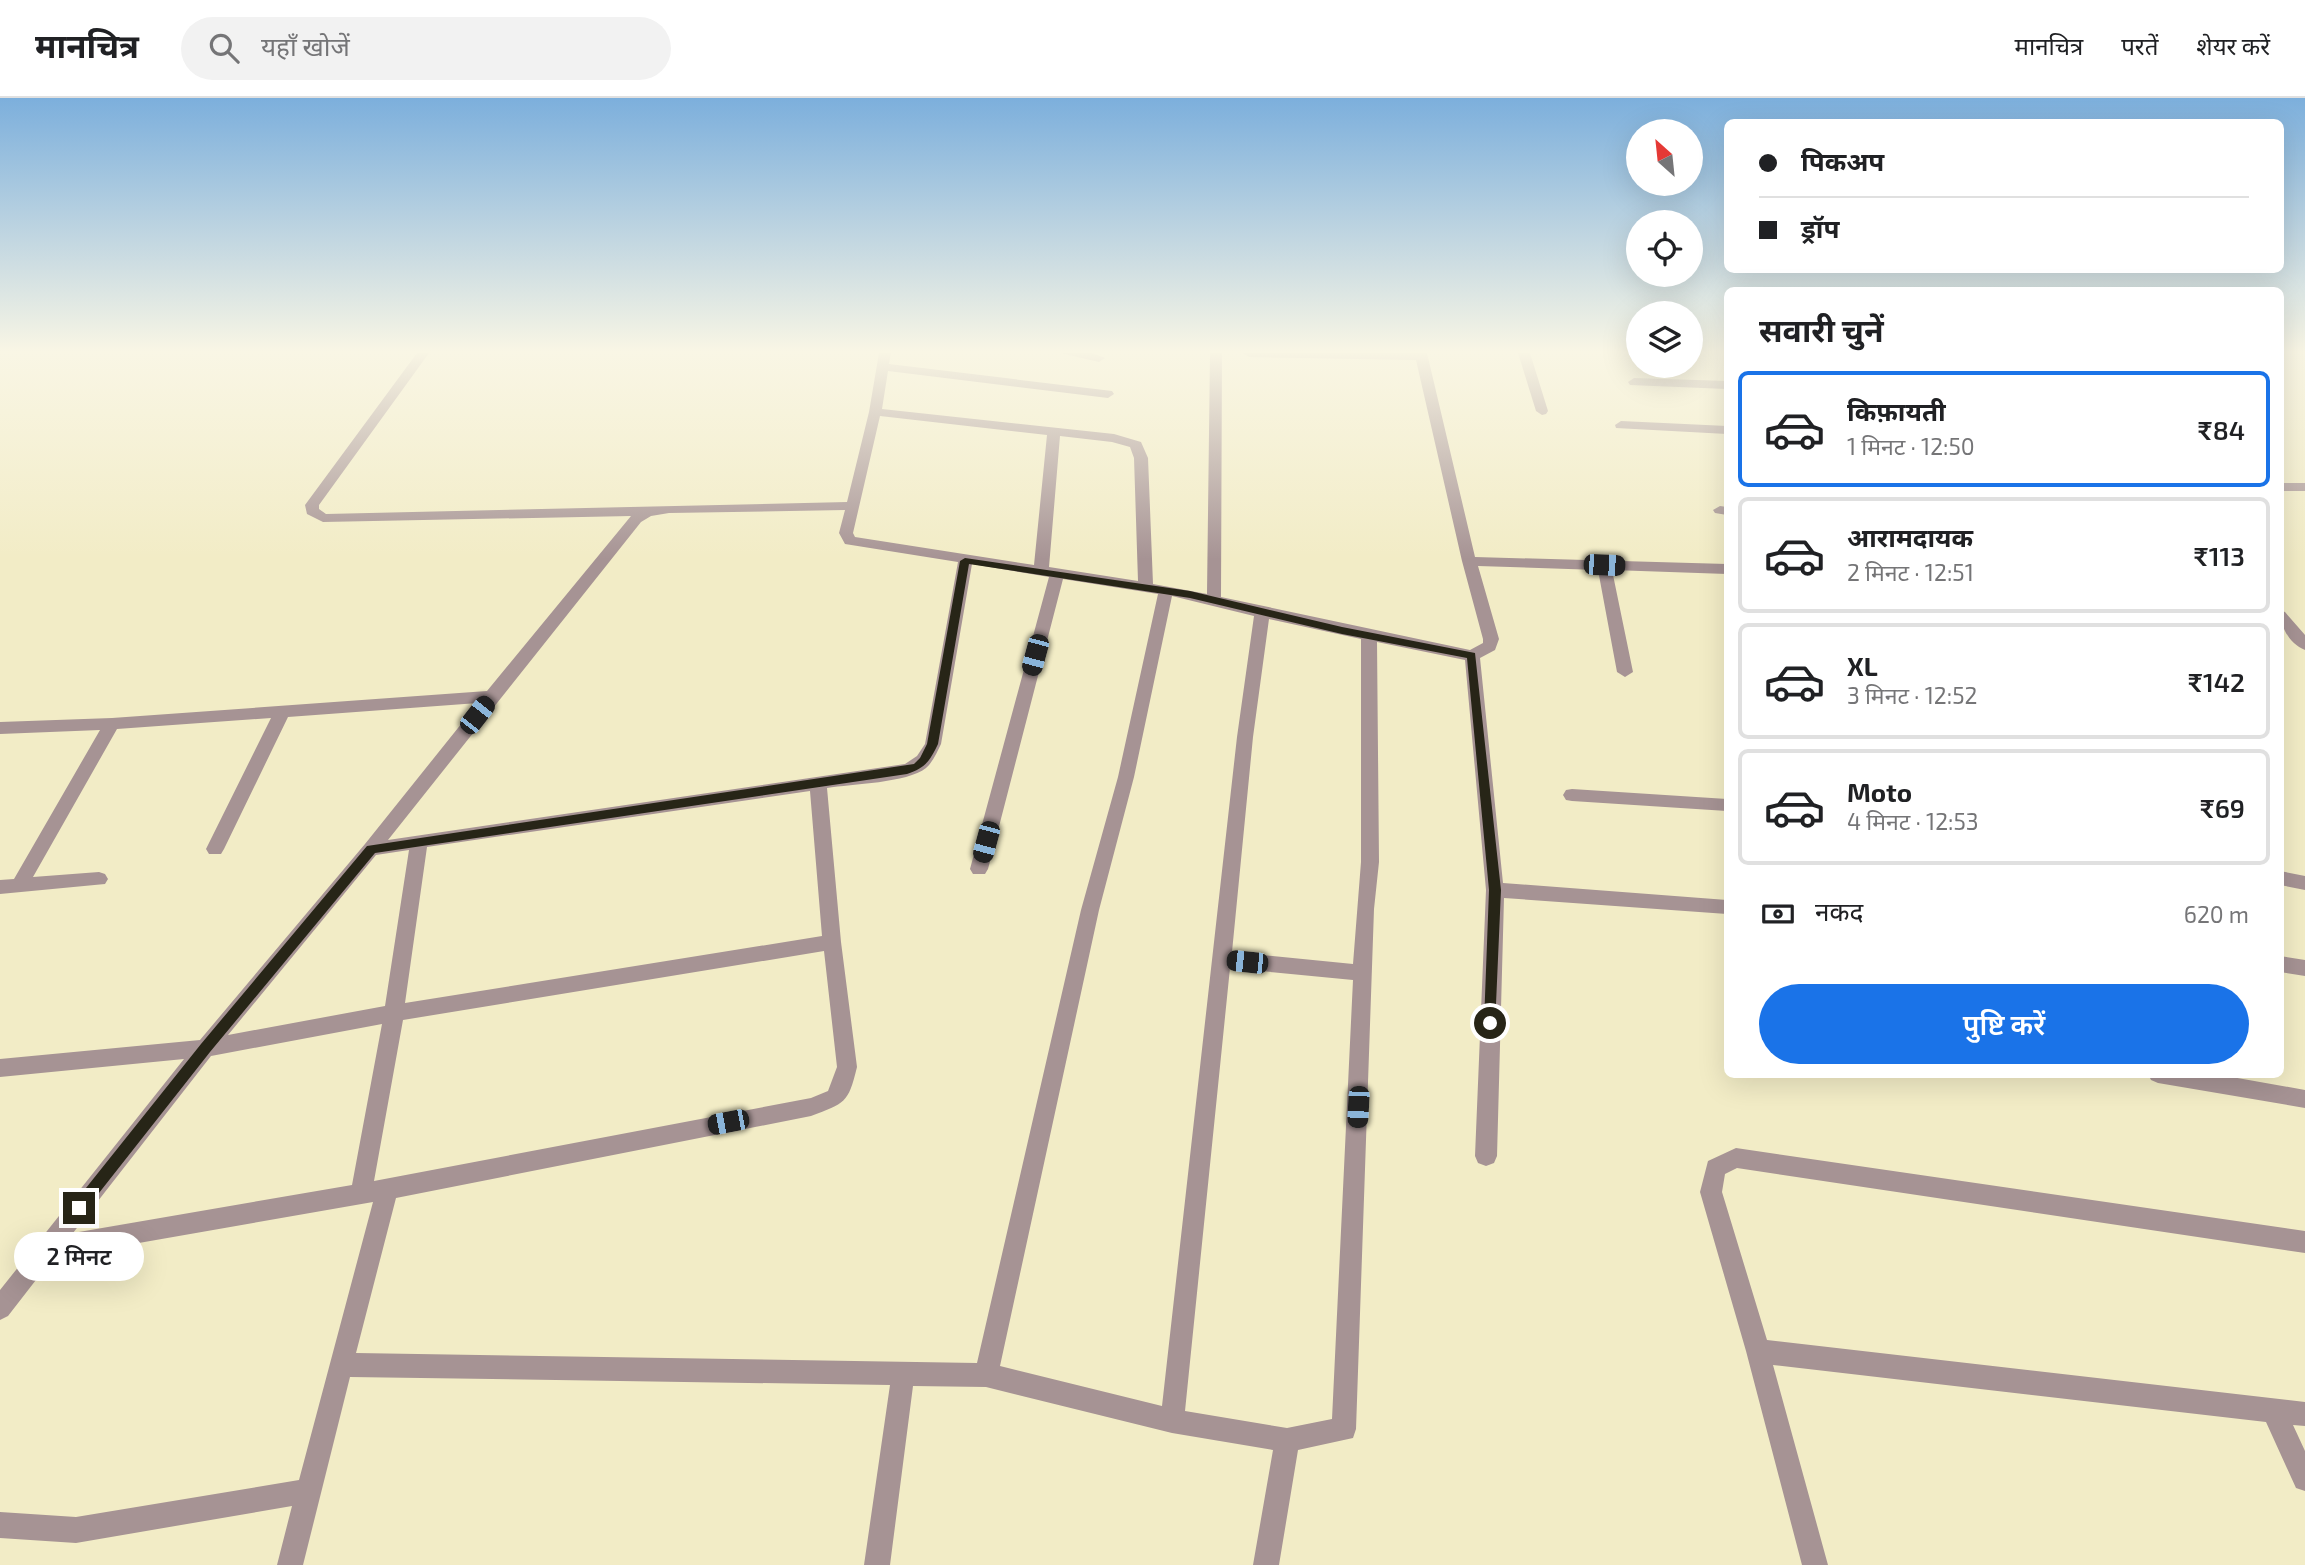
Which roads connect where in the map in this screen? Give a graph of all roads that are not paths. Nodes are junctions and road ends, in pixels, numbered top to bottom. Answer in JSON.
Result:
{"nodes":[{"id":1,"x":373,"y":421,"type":"edge"},
{"id":2,"x":873,"y":421,"type":"edge"},
{"id":3,"x":964,"y":421,"type":"edge"},
{"id":4,"x":1217,"y":421,"type":"edge"},
{"id":5,"x":1436,"y":421,"type":"edge"},
{"id":6,"x":1621,"y":425,"type":"dead end"},
{"id":7,"x":1724,"y":430,"type":"edge"},
{"id":8,"x":1054,"y":431,"type":"junction"},
{"id":9,"x":2284,"y":487,"type":"edge"},
{"id":10,"x":2305,"y":487,"type":"edge"},
{"id":11,"x":852,"y":506,"type":"junction"},
{"id":12,"x":647,"y":512,"type":"junction"},
{"id":13,"x":965,"y":561,"type":"junction"},
{"id":14,"x":1469,"y":561,"type":"junction"},
{"id":15,"x":1604,"y":565,"type":"junction"},
{"id":16,"x":1724,"y":569,"type":"edge"},
{"id":17,"x":1049,"y":574,"type":"junction"},
{"id":18,"x":1156,"y":589,"type":"junction"},
{"id":19,"x":1214,"y":600,"type":"junction"},
{"id":20,"x":1262,"y":613,"type":"junction"},
{"id":21,"x":2284,"y":620,"type":"edge"},
{"id":22,"x":1369,"y":636,"type":"junction"},
{"id":23,"x":2305,"y":645,"type":"edge"},
{"id":24,"x":1472,"y":656,"type":"junction"},
{"id":25,"x":1625,"y":672,"type":"dead end"},
{"id":26,"x":492,"y":696,"type":"junction"},
{"id":27,"x":282,"y":712,"type":"junction"},
{"id":28,"x":112,"y":724,"type":"junction"},
{"id":29,"x":0,"y":728,"type":"edge"},
{"id":30,"x":818,"y":783,"type":"junction"},
{"id":31,"x":1572,"y":795,"type":"dead end"},
{"id":32,"x":1724,"y":805,"type":"edge"},
{"id":33,"x":419,"y":844,"type":"junction"},
{"id":34,"x":215,"y":849,"type":"dead end"},
{"id":35,"x":371,"y":849,"type":"junction"},
{"id":36,"x":979,"y":869,"type":"dead end"},
{"id":37,"x":99,"y":879,"type":"dead end"},
{"id":38,"x":2284,"y":879,"type":"edge"},
{"id":39,"x":2305,"y":883,"type":"edge"},
{"id":40,"x":9,"y":887,"type":"edge"},
{"id":41,"x":1495,"y":890,"type":"junction"},
{"id":42,"x":1724,"y":907,"type":"edge"},
{"id":43,"x":832,"y":942,"type":"junction"},
{"id":44,"x":1223,"y":959,"type":"junction"},
{"id":45,"x":2284,"y":965,"type":"edge"},
{"id":46,"x":2305,"y":968,"type":"edge"},
{"id":47,"x":1364,"y":973,"type":"junction"},
{"id":48,"x":394,"y":1013,"type":"junction"},
{"id":49,"x":205,"y":1048,"type":"junction"},
{"id":50,"x":0,"y":1068,"type":"edge"},
{"id":51,"x":2182,"y":1078,"type":"edge"},
{"id":52,"x":2305,"y":1099,"type":"edge"},
{"id":53,"x":1486,"y":1156,"type":"dead end"},
{"id":54,"x":387,"y":1189,"type":"junction"},
{"id":55,"x":361,"y":1194,"type":"junction"},
{"id":56,"x":2305,"y":1242,"type":"edge"},
{"id":57,"x":48,"y":1248,"type":"junction"},
{"id":58,"x":0,"y":1308,"type":"edge"},
{"id":59,"x":1758,"y":1351,"type":"junction"},
{"id":60,"x":342,"y":1364,"type":"junction"},
{"id":61,"x":903,"y":1374,"type":"junction"},
{"id":62,"x":986,"y":1376,"type":"junction"},
{"id":63,"x":2274,"y":1411,"type":"junction"},
{"id":64,"x":2305,"y":1414,"type":"edge"},
{"id":65,"x":1172,"y":1421,"type":"junction"},
{"id":66,"x":1287,"y":1440,"type":"junction"},
{"id":67,"x":2305,"y":1479,"type":"edge"},
{"id":68,"x":309,"y":1490,"type":"junction"},
{"id":69,"x":0,"y":1525,"type":"edge"},
{"id":70,"x":290,"y":1565,"type":"edge"},
{"id":71,"x":877,"y":1565,"type":"edge"},
{"id":72,"x":1266,"y":1565,"type":"edge"},
{"id":73,"x":1815,"y":1565,"type":"edge"}],
"edges":[{"from":1,"to":12,"type":"street"},
{"from":2,"to":11,"type":"street"},
{"from":3,"to":8,"type":"street"},
{"from":4,"to":19,"type":"street"},
{"from":5,"to":14,"type":"street"},
{"from":6,"to":7,"type":"street"},
{"from":8,"to":17,"type":"street"},
{"from":8,"to":18,"type":"street"},
{"from":9,"to":10,"type":"street"},
{"from":11,"to":12,"type":"street"},
{"from":11,"to":13,"type":"street"},
{"from":12,"to":26,"type":"street"},
{"from":13,"to":17,"type":"street"},
{"from":13,"to":30,"type":"street"},
{"from":14,"to":15,"type":"street"},
{"from":14,"to":24,"type":"street"},
{"from":15,"to":16,"type":"street"},
{"from":15,"to":25,"type":"street"},
{"from":17,"to":18,"type":"street"},
{"from":17,"to":36,"type":"street"},
{"from":18,"to":19,"type":"street"},
{"from":18,"to":62,"type":"street"},
{"from":19,"to":20,"type":"street"},
{"from":20,"to":22,"type":"street"},
{"from":20,"to":44,"type":"street"},
{"from":21,"to":23,"type":"street"},
{"from":22,"to":24,"type":"street"},
{"from":22,"to":47,"type":"street"},
{"from":24,"to":41,"type":"street"},
{"from":26,"to":27,"type":"street"},
{"from":26,"to":35,"type":"street"},
{"from":27,"to":28,"type":"street"},
{"from":27,"to":34,"type":"street"},
{"from":28,"to":29,"type":"street"},
{"from":28,"to":40,"type":"street"},
{"from":30,"to":33,"type":"street"},
{"from":30,"to":43,"type":"street"},
{"from":31,"to":32,"type":"street"},
{"from":33,"to":35,"type":"street"},
{"from":33,"to":48,"type":"street"},
{"from":35,"to":49,"type":"street"},
{"from":37,"to":40,"type":"street"},
{"from":38,"to":39,"type":"street"},
{"from":41,"to":42,"type":"street"},
{"from":41,"to":53,"type":"street"},
{"from":43,"to":48,"type":"street"},
{"from":43,"to":54,"type":"street"},
{"from":44,"to":47,"type":"street"},
{"from":44,"to":65,"type":"street"},
{"from":45,"to":46,"type":"street"},
{"from":47,"to":66,"type":"street"},
{"from":48,"to":49,"type":"street"},
{"from":48,"to":55,"type":"street"},
{"from":49,"to":50,"type":"street"},
{"from":49,"to":57,"type":"street"},
{"from":51,"to":52,"type":"street"},
{"from":54,"to":55,"type":"street"},
{"from":54,"to":60,"type":"street"},
{"from":55,"to":57,"type":"street"},
{"from":56,"to":59,"type":"street"},
{"from":57,"to":58,"type":"street"},
{"from":59,"to":63,"type":"street"},
{"from":59,"to":73,"type":"street"},
{"from":60,"to":61,"type":"street"},
{"from":60,"to":68,"type":"street"},
{"from":61,"to":62,"type":"street"},
{"from":61,"to":71,"type":"street"},
{"from":62,"to":65,"type":"street"},
{"from":63,"to":64,"type":"street"},
{"from":63,"to":67,"type":"street"},
{"from":65,"to":66,"type":"street"},
{"from":66,"to":72,"type":"street"},
{"from":68,"to":69,"type":"street"},
{"from":68,"to":70,"type":"street"}]}
